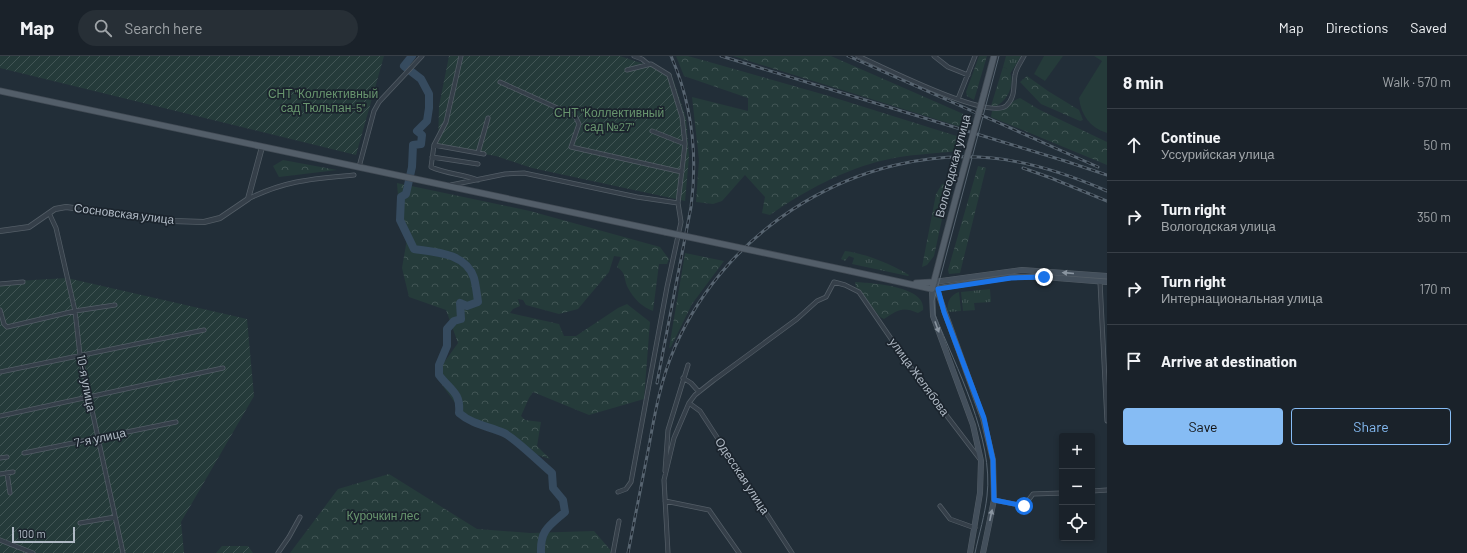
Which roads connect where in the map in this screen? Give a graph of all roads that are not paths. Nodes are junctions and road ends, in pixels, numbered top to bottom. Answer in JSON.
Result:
{"nodes":[{"id":1,"x":422,"y":56,"type":"edge"},
{"id":2,"x":461,"y":56,"type":"edge"},
{"id":3,"x":634,"y":56,"type":"edge"},
{"id":4,"x":858,"y":56,"type":"edge"},
{"id":5,"x":934,"y":56,"type":"edge"},
{"id":6,"x":975,"y":56,"type":"edge"},
{"id":7,"x":994,"y":56,"type":"edge"},
{"id":8,"x":1024,"y":56,"type":"edge"},
{"id":9,"x":643,"y":57,"type":"edge"},
{"id":10,"x":648,"y":64,"type":"junction"},
{"id":11,"x":627,"y":70,"type":"dead end"},
{"id":12,"x":968,"y":75,"type":"junction"},
{"id":13,"x":500,"y":82,"type":"dead end"},
{"id":14,"x":0,"y":91,"type":"edge"},
{"id":15,"x":958,"y":100,"type":"junction"},
{"id":16,"x":488,"y":118,"type":"dead end"},
{"id":17,"x":652,"y":131,"type":"dead end"},
{"id":18,"x":685,"y":144,"type":"junction"},
{"id":19,"x":434,"y":145,"type":"junction"},
{"id":20,"x":262,"y":147,"type":"junction"},
{"id":21,"x":478,"y":153,"type":"junction"},
{"id":22,"x":484,"y":154,"type":"dead end"},
{"id":23,"x":432,"y":157,"type":"junction"},
{"id":24,"x":478,"y":164,"type":"dead end"},
{"id":25,"x":359,"y":167,"type":"junction"},
{"id":26,"x":682,"y":172,"type":"junction"},
{"id":27,"x":354,"y":175,"type":"dead end"},
{"id":28,"x":478,"y":180,"type":"junction"},
{"id":29,"x":447,"y":186,"type":"junction"},
{"id":30,"x":248,"y":199,"type":"junction"},
{"id":31,"x":678,"y":204,"type":"junction"},
{"id":32,"x":49,"y":213,"type":"junction"},
{"id":33,"x":0,"y":231,"type":"edge"},
{"id":34,"x":1107,"y":276,"type":"edge"},
{"id":35,"x":23,"y":282,"type":"dead end"},
{"id":36,"x":934,"y":282,"type":"junction"},
{"id":37,"x":1100,"y":282,"type":"junction"},
{"id":38,"x":1107,"y":282,"type":"edge"},
{"id":39,"x":0,"y":284,"type":"edge"},
{"id":40,"x":910,"y":284,"type":"junction"},
{"id":41,"x":935,"y":289,"type":"junction"},
{"id":42,"x":115,"y":305,"type":"dead end"},
{"id":43,"x":0,"y":310,"type":"edge"},
{"id":44,"x":74,"y":312,"type":"junction"},
{"id":45,"x":204,"y":330,"type":"dead end"},
{"id":46,"x":80,"y":355,"type":"junction"},
{"id":47,"x":688,"y":365,"type":"dead end"},
{"id":48,"x":223,"y":368,"type":"dead end"},
{"id":49,"x":0,"y":372,"type":"edge"},
{"id":50,"x":683,"y":378,"type":"junction"},
{"id":51,"x":699,"y":392,"type":"junction"},
{"id":52,"x":90,"y":398,"type":"junction"},
{"id":53,"x":689,"y":403,"type":"junction"},
{"id":54,"x":0,"y":416,"type":"edge"},
{"id":55,"x":1107,"y":421,"type":"edge"},
{"id":56,"x":176,"y":422,"type":"dead end"},
{"id":57,"x":98,"y":438,"type":"junction"},
{"id":58,"x":24,"y":453,"type":"dead end"},
{"id":59,"x":7,"y":457,"type":"dead end"},
{"id":60,"x":0,"y":458,"type":"edge"},
{"id":61,"x":981,"y":461,"type":"junction"},
{"id":62,"x":13,"y":472,"type":"dead end"},
{"id":63,"x":7,"y":473,"type":"junction"},
{"id":64,"x":0,"y":474,"type":"edge"},
{"id":65,"x":664,"y":480,"type":"junction"},
{"id":66,"x":1107,"y":490,"type":"edge"},
{"id":67,"x":1095,"y":491,"type":"edge"},
{"id":68,"x":618,"y":492,"type":"dead end"},
{"id":69,"x":10,"y":493,"type":"dead end"},
{"id":70,"x":1059,"y":493,"type":"edge"},
{"id":71,"x":994,"y":500,"type":"junction"},
{"id":72,"x":665,"y":501,"type":"junction"},
{"id":73,"x":940,"y":506,"type":"dead end"},
{"id":74,"x":300,"y":516,"type":"dead end"},
{"id":75,"x":115,"y":517,"type":"junction"},
{"id":76,"x":619,"y":521,"type":"dead end"},
{"id":77,"x":80,"y":523,"type":"dead end"},
{"id":78,"x":975,"y":528,"type":"junction"},
{"id":79,"x":0,"y":540,"type":"edge"},
{"id":80,"x":33,"y":553,"type":"edge"},
{"id":81,"x":123,"y":553,"type":"edge"},
{"id":82,"x":278,"y":553,"type":"edge"},
{"id":83,"x":613,"y":553,"type":"edge"},
{"id":84,"x":668,"y":553,"type":"edge"},
{"id":85,"x":739,"y":553,"type":"edge"},
{"id":86,"x":792,"y":553,"type":"edge"},
{"id":87,"x":970,"y":553,"type":"edge"},
{"id":88,"x":983,"y":553,"type":"edge"}],
"edges":[{"from":1,"to":25,"type":"street"},
{"from":2,"to":19,"type":"street"},
{"from":3,"to":9,"type":"street"},
{"from":4,"to":15,"type":"street"},
{"from":5,"to":12,"type":"street"},
{"from":6,"to":12,"type":"street"},
{"from":7,"to":36,"type":"main road","name":"Вологодская улица","bridge":true},
{"from":8,"to":15,"type":"street"},
{"from":9,"to":10,"type":"street"},
{"from":10,"to":11,"type":"street"},
{"from":10,"to":18,"type":"street"},
{"from":12,"to":15,"type":"street"},
{"from":13,"to":26,"type":"street"},
{"from":14,"to":20,"type":"main road"},
{"from":16,"to":21,"type":"street"},
{"from":17,"to":18,"type":"street"},
{"from":18,"to":26,"type":"street"},
{"from":19,"to":21,"type":"street"},
{"from":19,"to":23,"type":"street"},
{"from":20,"to":25,"type":"main road"},
{"from":20,"to":30,"type":"street"},
{"from":21,"to":22,"type":"street"},
{"from":23,"to":24,"type":"street"},
{"from":23,"to":28,"type":"street"},
{"from":25,"to":29,"type":"main road"},
{"from":26,"to":31,"type":"street"},
{"from":27,"to":30,"type":"street"},
{"from":28,"to":29,"type":"street"},
{"from":28,"to":31,"type":"street"},
{"from":29,"to":40,"type":"main road","bridge":true},
{"from":30,"to":32,"type":"street","name":"Сосновская улица"},
{"from":31,"to":68,"type":"street"},
{"from":32,"to":33,"type":"street","name":"Сосновская улица"},
{"from":32,"to":44,"type":"street","name":"10-я улица"},
{"from":34,"to":36,"type":"main road","one_way":true},
{"from":35,"to":39,"type":"street"},
{"from":36,"to":40,"type":"main road"},
{"from":36,"to":41,"type":"main road","name":"Вологодская улица"},
{"from":37,"to":38,"type":"main road"},
{"from":37,"to":41,"type":"main road"},
{"from":37,"to":55,"type":"street"},
{"from":40,"to":41,"type":"main road"},
{"from":41,"to":61,"type":"main road","name":"Вологодская улица","one_way":true},
{"from":41,"to":71,"type":"main road"},
{"from":42,"to":44,"type":"street"},
{"from":43,"to":44,"type":"street"},
{"from":44,"to":46,"type":"street","name":"10-я улица"},
{"from":45,"to":46,"type":"street"},
{"from":46,"to":49,"type":"street"},
{"from":46,"to":52,"type":"street","name":"10-я улица"},
{"from":47,"to":50,"type":"street"},
{"from":48,"to":52,"type":"street"},
{"from":50,"to":51,"type":"street"},
{"from":50,"to":65,"type":"street"},
{"from":51,"to":53,"type":"street"},
{"from":51,"to":61,"type":"street","name":"улица Желябова"},
{"from":52,"to":54,"type":"street"},
{"from":52,"to":57,"type":"street","name":"10-я улица"},
{"from":53,"to":65,"type":"street"},
{"from":53,"to":86,"type":"street","name":"Одесская улица"},
{"from":56,"to":57,"type":"street","name":"7-я улица"},
{"from":57,"to":58,"type":"street","name":"7-я улица"},
{"from":57,"to":75,"type":"street","name":"10-я улица"},
{"from":59,"to":60,"type":"street"},
{"from":61,"to":78,"type":"main road","name":"Вологодская улица"},
{"from":62,"to":63,"type":"street"},
{"from":63,"to":64,"type":"street"},
{"from":63,"to":69,"type":"street"},
{"from":65,"to":72,"type":"street"},
{"from":66,"to":67,"type":"street"},
{"from":70,"to":71,"type":"street"},
{"from":88,"to":71,"type":"main road","one_way":true},
{"from":72,"to":84,"type":"street"},
{"from":72,"to":85,"type":"street"},
{"from":73,"to":78,"type":"street"},
{"from":74,"to":82,"type":"street"},
{"from":75,"to":77,"type":"street"},
{"from":75,"to":81,"type":"street","name":"10-я улица"},
{"from":76,"to":83,"type":"street"},
{"from":78,"to":87,"type":"main road","name":"Вологодская улица"},
{"from":79,"to":80,"type":"street"}]}
